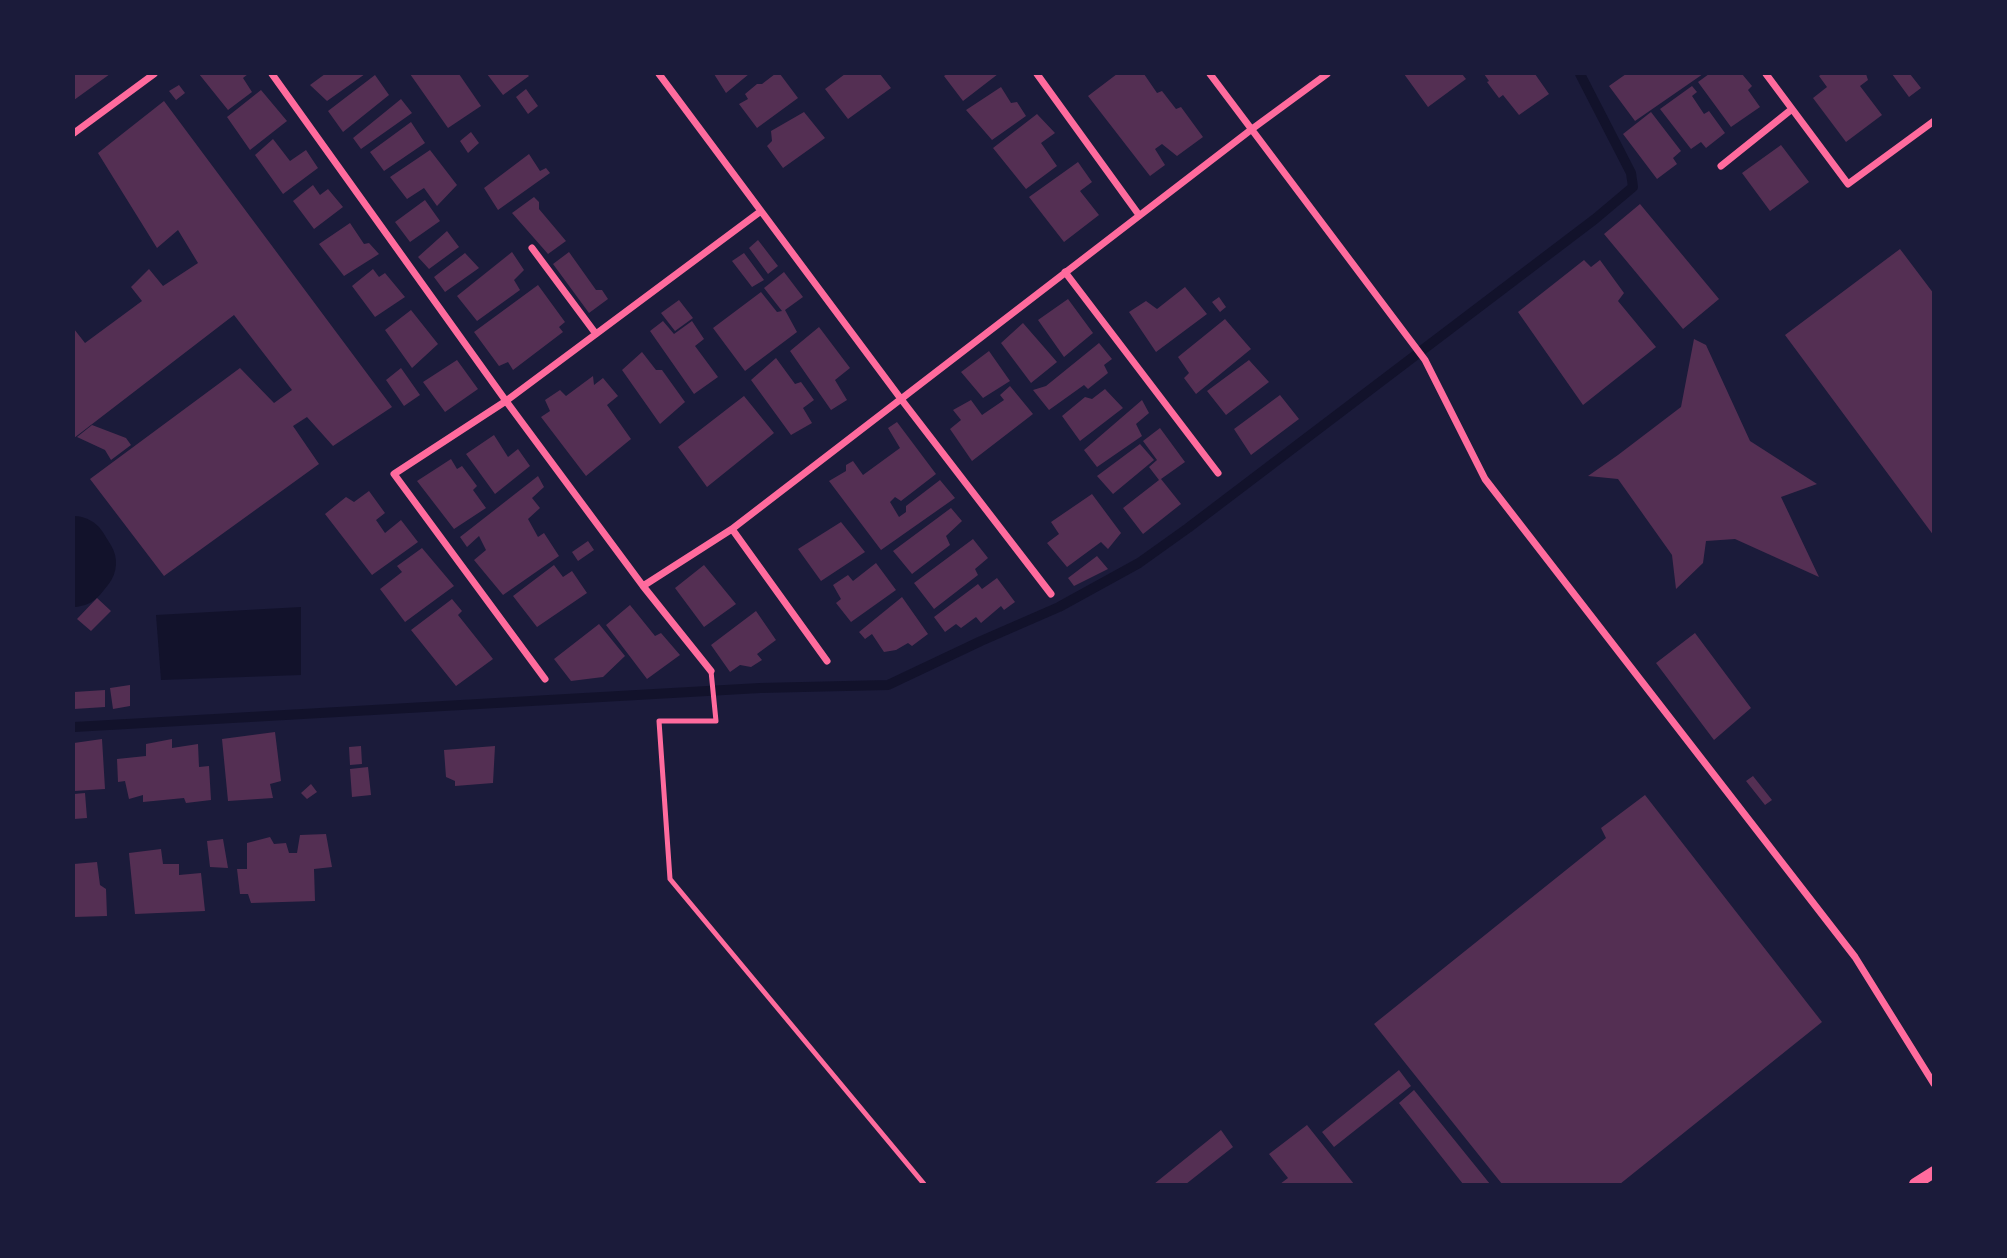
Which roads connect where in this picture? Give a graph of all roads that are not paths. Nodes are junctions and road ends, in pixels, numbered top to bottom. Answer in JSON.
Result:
{"nodes":[{"id":1,"x":154,"y":74,"type":"edge"},
{"id":2,"x":272,"y":74,"type":"edge"},
{"id":3,"x":659,"y":74,"type":"edge"},
{"id":4,"x":1037,"y":74,"type":"edge"},
{"id":5,"x":1210,"y":74,"type":"edge"},
{"id":6,"x":1327,"y":74,"type":"edge"},
{"id":7,"x":1766,"y":74,"type":"edge"},
{"id":8,"x":1792,"y":108,"type":"junction"},
{"id":9,"x":1934,"y":121,"type":"edge"},
{"id":10,"x":1252,"y":129,"type":"junction"},
{"id":11,"x":74,"y":133,"type":"edge"},
{"id":12,"x":1721,"y":166,"type":"dead end"},
{"id":13,"x":761,"y":211,"type":"junction"},
{"id":14,"x":1139,"y":215,"type":"junction"},
{"id":15,"x":531,"y":248,"type":"dead end"},
{"id":16,"x":1065,"y":272,"type":"junction"},
{"id":17,"x":596,"y":334,"type":"junction"},
{"id":18,"x":901,"y":398,"type":"junction"},
{"id":19,"x":506,"y":401,"type":"junction"},
{"id":20,"x":1218,"y":473,"type":"dead end"},
{"id":21,"x":732,"y":529,"type":"junction"},
{"id":22,"x":643,"y":586,"type":"junction"},
{"id":23,"x":1051,"y":594,"type":"dead end"},
{"id":24,"x":827,"y":661,"type":"dead end"},
{"id":25,"x":710,"y":671,"type":"joint"},
{"id":26,"x":545,"y":679,"type":"dead end"},
{"id":27,"x":1934,"y":1084,"type":"edge"},
{"id":28,"x":1934,"y":1172,"type":"edge"},
{"id":29,"x":924,"y":1185,"type":"edge"},
{"id":30,"x":1915,"y":1185,"type":"edge"}],
"edges":[{"from":1,"to":11,"type":"street"},
{"from":2,"to":19,"type":"street"},
{"from":3,"to":13,"type":"street"},
{"from":4,"to":14,"type":"street"},
{"from":5,"to":10,"type":"street"},
{"from":6,"to":10,"type":"street"},
{"from":7,"to":8,"type":"street"},
{"from":8,"to":9,"type":"street"},
{"from":8,"to":12,"type":"street"},
{"from":10,"to":14,"type":"street"},
{"from":10,"to":27,"type":"street"},
{"from":13,"to":17,"type":"street"},
{"from":13,"to":18,"type":"street"},
{"from":14,"to":16,"type":"street"},
{"from":15,"to":17,"type":"street"},
{"from":16,"to":18,"type":"street"},
{"from":16,"to":20,"type":"street"},
{"from":17,"to":19,"type":"street"},
{"from":18,"to":21,"type":"street"},
{"from":18,"to":23,"type":"street"},
{"from":19,"to":22,"type":"street"},
{"from":19,"to":26,"type":"street"},
{"from":21,"to":22,"type":"street"},
{"from":21,"to":24,"type":"street"},
{"from":22,"to":25,"type":"street"},
{"from":25,"to":29,"type":"lane"},
{"from":28,"to":30,"type":"street"}]}
